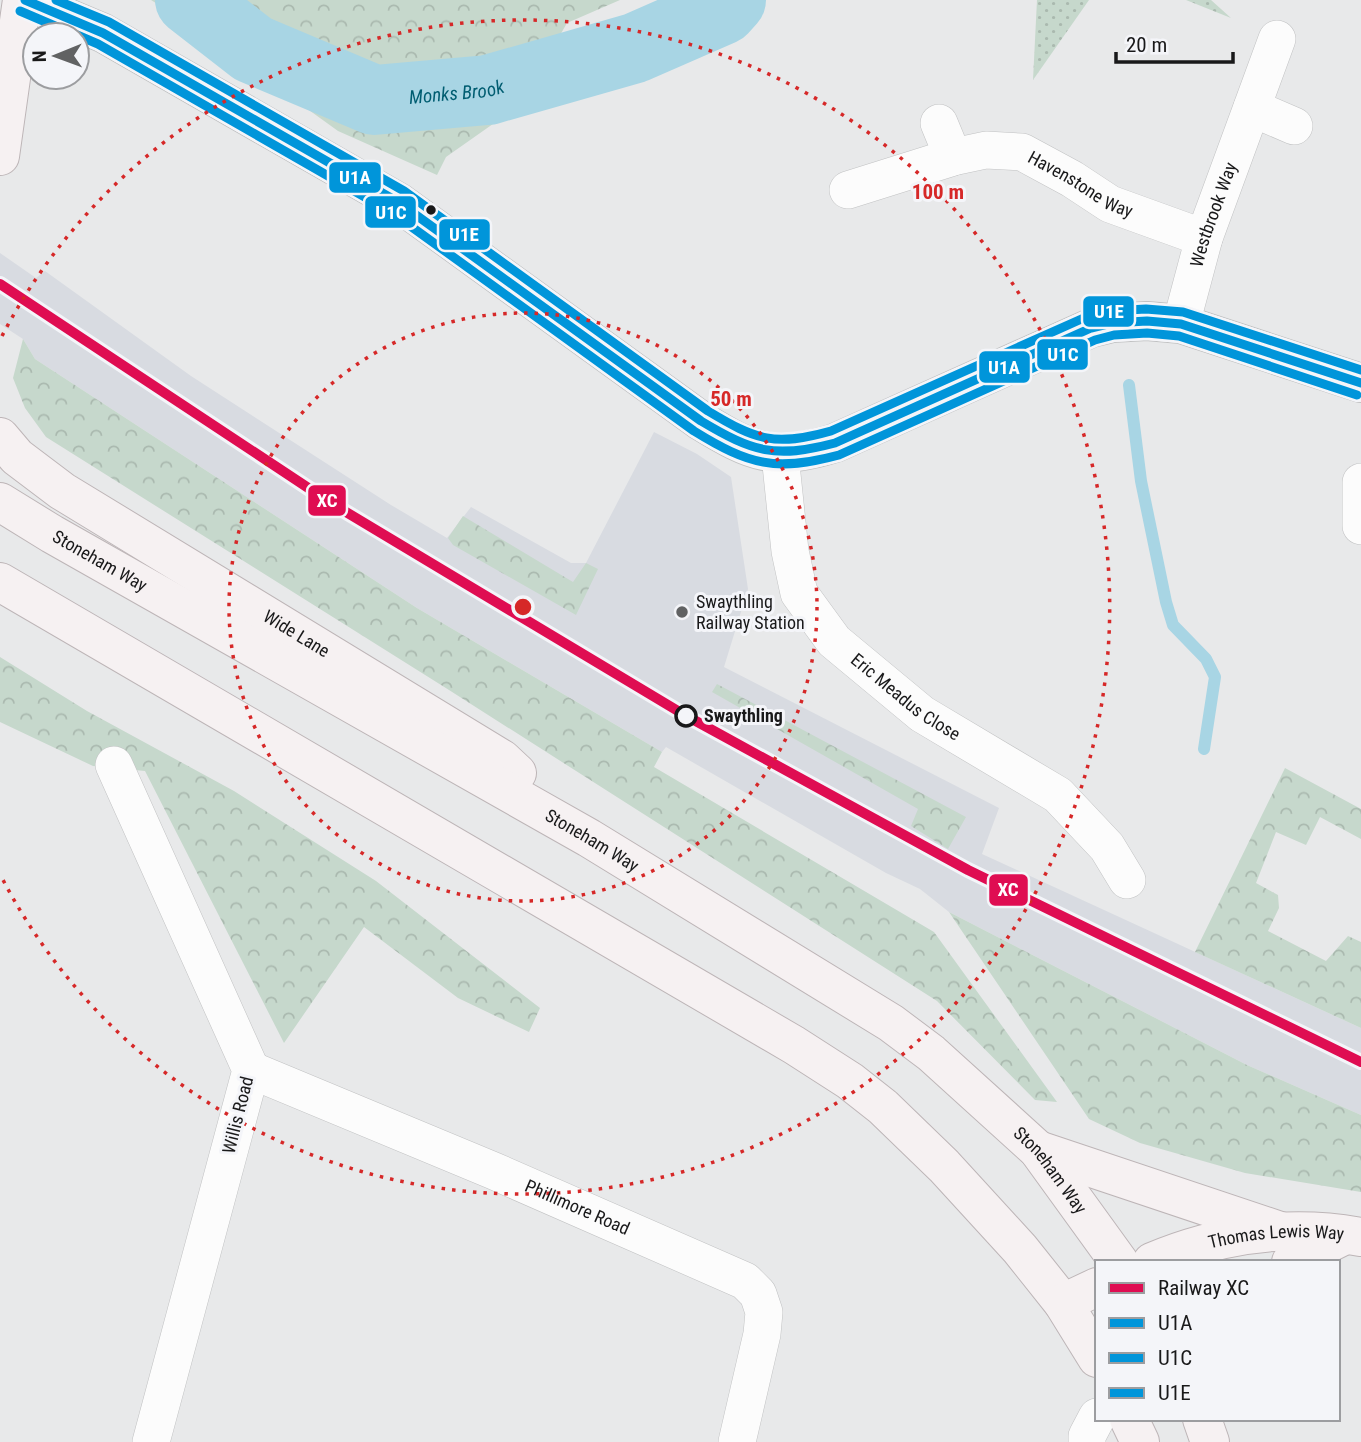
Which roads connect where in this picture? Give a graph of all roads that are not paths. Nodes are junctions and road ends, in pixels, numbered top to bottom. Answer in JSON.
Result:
{"nodes":[{"id":1,"x":23,"y":0,"type":"edge"},
{"id":2,"x":1277,"y":39,"type":"dead end"},
{"id":3,"x":1252,"y":108,"type":"junction"},
{"id":4,"x":939,"y":123,"type":"dead end"},
{"id":5,"x":1294,"y":126,"type":"dead end"},
{"id":6,"x":0,"y":156,"type":"edge"},
{"id":7,"x":953,"y":157,"type":"junction"},
{"id":8,"x":848,"y":190,"type":"dead end"},
{"id":9,"x":1204,"y":237,"type":"junction"},
{"id":10,"x":1181,"y":324,"type":"junction"},
{"id":11,"x":1361,"y":383,"type":"edge"},
{"id":12,"x":0,"y":437,"type":"edge"},
{"id":13,"x":780,"y":455,"type":"junction"},
{"id":14,"x":1361,"y":482,"type":"edge"},
{"id":15,"x":0,"y":502,"type":"edge"},
{"id":16,"x":1361,"y":526,"type":"edge"},
{"id":17,"x":2,"y":580,"type":"edge"},
{"id":18,"x":114,"y":765,"type":"dead end"},
{"id":19,"x":589,"y":838,"type":"junction"},
{"id":20,"x":1127,"y":880,"type":"dead end"},
{"id":21,"x":251,"y":1070,"type":"junction"},
{"id":22,"x":1038,"y":1150,"type":"junction"},
{"id":23,"x":1354,"y":1235,"type":"edge"},
{"id":24,"x":1287,"y":1247,"type":"edge"},
{"id":25,"x":1118,"y":1260,"type":"edge"},
{"id":26,"x":1157,"y":1260,"type":"edge"},
{"id":27,"x":1095,"y":1288,"type":"edge"},
{"id":28,"x":1063,"y":1303,"type":"junction"},
{"id":29,"x":1095,"y":1355,"type":"edge"},
{"id":30,"x":1130,"y":1421,"type":"edge"},
{"id":31,"x":1203,"y":1421,"type":"edge"},
{"id":32,"x":151,"y":1442,"type":"edge"},
{"id":33,"x":737,"y":1442,"type":"edge"},
{"id":34,"x":1140,"y":1442,"type":"edge"},
{"id":35,"x":1210,"y":1442,"type":"edge"}],
"edges":[{"from":1,"to":6,"type":"main road"},
{"from":1,"to":13,"type":"street"},
{"from":2,"to":3,"type":"street","name":"Westbrook Way"},
{"from":3,"to":5,"type":"street"},
{"from":3,"to":9,"type":"street","name":"Westbrook Way"},
{"from":4,"to":7,"type":"street"},
{"from":7,"to":8,"type":"street","name":"Havenstone Way"},
{"from":7,"to":9,"type":"street","name":"Havenstone Way"},
{"from":9,"to":10,"type":"street","name":"Westbrook Way"},
{"from":10,"to":11,"type":"street"},
{"from":10,"to":13,"type":"street"},
{"from":12,"to":19,"type":"main road","name":"Wide Lane"},
{"from":13,"to":20,"type":"street","name":"Eric Meadus Close"},
{"from":14,"to":16,"type":"street"},
{"from":15,"to":19,"type":"main road","name":"Stoneham Way"},
{"from":17,"to":28,"type":"main road"},
{"from":18,"to":21,"type":"street","name":"Willis Road"},
{"from":19,"to":22,"type":"main road","name":"Stoneham Way"},
{"from":21,"to":32,"type":"street","name":"Willis Road"},
{"from":21,"to":33,"type":"street","name":"Phillimore Road"},
{"from":22,"to":24,"type":"main road"},
{"from":22,"to":25,"type":"main road","name":"Stoneham Way"},
{"from":23,"to":24,"type":"main road","name":"Thomas Lewis Way"},
{"from":24,"to":26,"type":"main road","name":"Thomas Lewis Way"},
{"from":27,"to":28,"type":"main road"},
{"from":28,"to":29,"type":"main road"},
{"from":30,"to":34,"type":"main road"},
{"from":31,"to":35,"type":"main road"}]}
